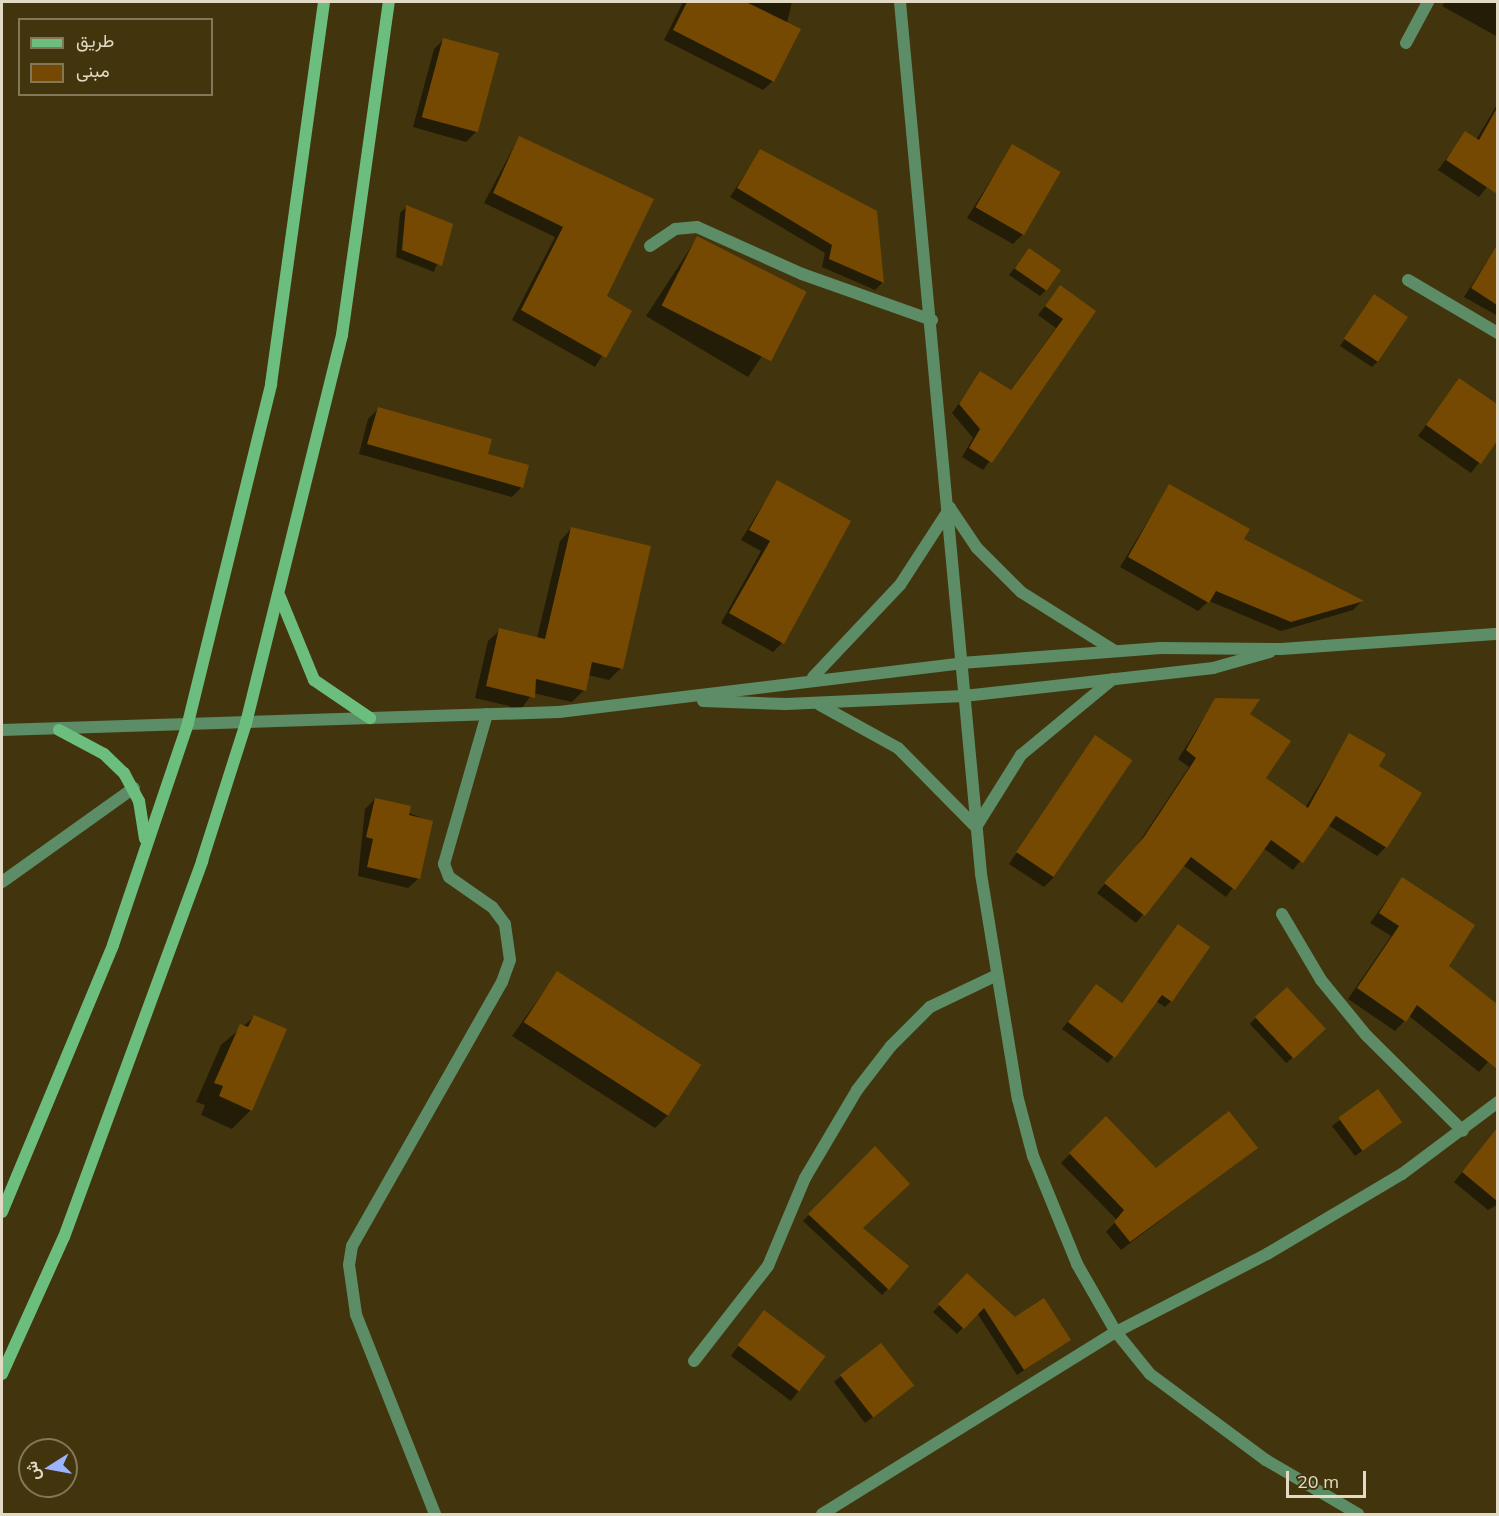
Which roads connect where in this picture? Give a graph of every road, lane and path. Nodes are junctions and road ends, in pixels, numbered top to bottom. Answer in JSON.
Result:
{"nodes":[{"id":1,"x":324,"y":2,"type":"edge"},
{"id":2,"x":389,"y":2,"type":"edge"},
{"id":3,"x":900,"y":2,"type":"edge"},
{"id":4,"x":1428,"y":2,"type":"edge"},
{"id":5,"x":1406,"y":43,"type":"dead end"},
{"id":6,"x":650,"y":246,"type":"dead end"},
{"id":7,"x":1408,"y":280,"type":"dead end"},
{"id":8,"x":932,"y":320,"type":"junction"},
{"id":9,"x":1497,"y":333,"type":"edge"},
{"id":10,"x":950,"y":508,"type":"junction"},
{"id":11,"x":280,"y":597,"type":"junction"},
{"id":12,"x":1497,"y":634,"type":"edge"},
{"id":13,"x":1281,"y":649,"type":"junction"},
{"id":14,"x":1115,"y":651,"type":"junction"},
{"id":15,"x":961,"y":663,"type":"junction"},
{"id":16,"x":813,"y":677,"type":"junction"},
{"id":17,"x":1113,"y":679,"type":"junction"},
{"id":18,"x":964,"y":696,"type":"junction"},
{"id":19,"x":684,"y":700,"type":"junction"},
{"id":20,"x":816,"y":703,"type":"junction"},
{"id":21,"x":487,"y":714,"type":"junction"},
{"id":22,"x":370,"y":718,"type":"junction"},
{"id":23,"x":188,"y":723,"type":"junction"},
{"id":24,"x":246,"y":723,"type":"junction"},
{"id":25,"x":2,"y":730,"type":"edge"},
{"id":26,"x":59,"y":730,"type":"junction"},
{"id":27,"x":134,"y":788,"type":"junction"},
{"id":28,"x":976,"y":828,"type":"junction"},
{"id":29,"x":146,"y":841,"type":"junction"},
{"id":30,"x":2,"y":882,"type":"edge"},
{"id":31,"x":1282,"y":914,"type":"dead end"},
{"id":32,"x":997,"y":975,"type":"junction"},
{"id":33,"x":1497,"y":1102,"type":"edge"},
{"id":34,"x":1462,"y":1131,"type":"junction"},
{"id":35,"x":2,"y":1212,"type":"edge"},
{"id":36,"x":1116,"y":1332,"type":"junction"},
{"id":37,"x":694,"y":1361,"type":"dead end"},
{"id":38,"x":2,"y":1374,"type":"edge"},
{"id":39,"x":435,"y":1515,"type":"edge"},
{"id":40,"x":822,"y":1515,"type":"edge"},
{"id":41,"x":1358,"y":1515,"type":"edge"}],
"edges":[{"from":1,"to":23,"type":"main road"},
{"from":2,"to":11,"type":"main road"},
{"from":3,"to":8,"type":"street"},
{"from":4,"to":5,"type":"street"},
{"from":6,"to":8,"type":"street"},
{"from":7,"to":9,"type":"street"},
{"from":8,"to":10,"type":"street"},
{"from":10,"to":14,"type":"street"},
{"from":10,"to":15,"type":"street"},
{"from":10,"to":16,"type":"street"},
{"from":11,"to":22,"type":"main road"},
{"from":11,"to":24,"type":"main road"},
{"from":12,"to":13,"type":"street"},
{"from":13,"to":14,"type":"street"},
{"from":13,"to":17,"type":"street"},
{"from":14,"to":15,"type":"street"},
{"from":15,"to":16,"type":"street"},
{"from":15,"to":18,"type":"street"},
{"from":16,"to":19,"type":"street"},
{"from":17,"to":18,"type":"street"},
{"from":17,"to":28,"type":"street"},
{"from":18,"to":20,"type":"street"},
{"from":18,"to":28,"type":"street"},
{"from":19,"to":20,"type":"street"},
{"from":19,"to":21,"type":"street"},
{"from":20,"to":28,"type":"street"},
{"from":21,"to":22,"type":"street"},
{"from":21,"to":39,"type":"street"},
{"from":22,"to":24,"type":"street"},
{"from":23,"to":24,"type":"street"},
{"from":23,"to":26,"type":"street"},
{"from":23,"to":29,"type":"main road"},
{"from":24,"to":38,"type":"main road"},
{"from":25,"to":26,"type":"street"},
{"from":26,"to":27,"type":"main road"},
{"from":27,"to":29,"type":"main road"},
{"from":27,"to":30,"type":"street"},
{"from":28,"to":32,"type":"street"},
{"from":29,"to":35,"type":"main road"},
{"from":31,"to":34,"type":"street"},
{"from":32,"to":36,"type":"street"},
{"from":32,"to":37,"type":"street"},
{"from":33,"to":34,"type":"street"},
{"from":34,"to":36,"type":"street"},
{"from":36,"to":40,"type":"street"},
{"from":36,"to":41,"type":"street"}]}
